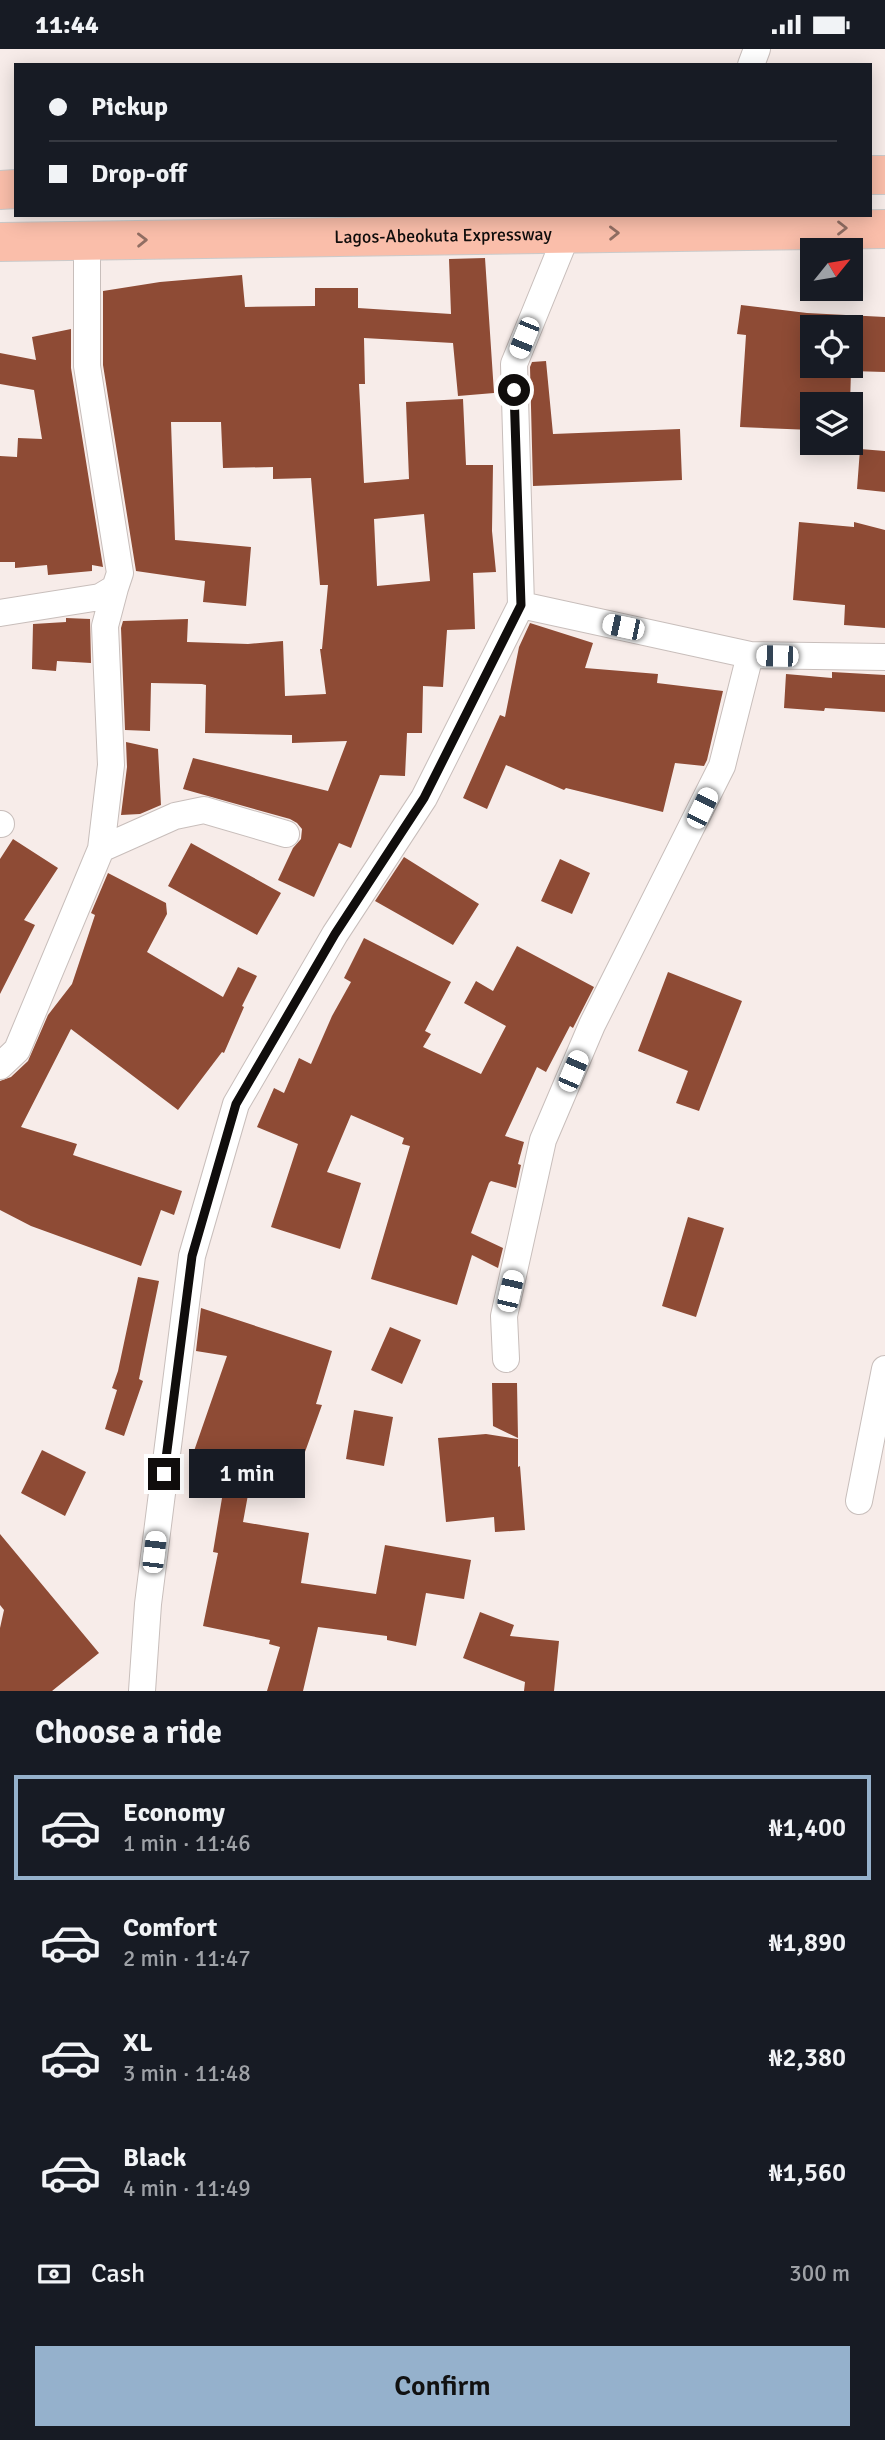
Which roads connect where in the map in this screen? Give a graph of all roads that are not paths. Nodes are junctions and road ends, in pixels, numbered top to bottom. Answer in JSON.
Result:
{"nodes":[{"id":1,"x":885,"y":229,"type":"edge"},
{"id":2,"x":567,"y":234,"type":"junction"},
{"id":3,"x":87,"y":241,"type":"junction"},
{"id":4,"x":0,"y":242,"type":"edge"},
{"id":5,"x":115,"y":588,"type":"junction"},
{"id":6,"x":521,"y":605,"type":"junction"},
{"id":7,"x":0,"y":613,"type":"edge"},
{"id":8,"x":750,"y":655,"type":"junction"},
{"id":9,"x":885,"y":657,"type":"edge"},
{"id":10,"x":286,"y":834,"type":"dead end"},
{"id":11,"x":101,"y":849,"type":"junction"},
{"id":12,"x":0,"y":1066,"type":"edge"},
{"id":13,"x":506,"y":1359,"type":"dead end"},
{"id":14,"x":885,"y":1369,"type":"edge"},
{"id":15,"x":859,"y":1501,"type":"dead end"},
{"id":16,"x":142,"y":1691,"type":"edge"}],
"edges":[{"from":2,"to":1,"type":"highway","name":"Lagos-Abeokuta Expressway","one_way":true},
{"from":3,"to":2,"type":"highway","name":"Lagos-Abeokuta Expressway","one_way":true},
{"from":2,"to":6,"type":"street"},
{"from":3,"to":4,"type":"highway","name":"Lagos-Abeokuta Expressway"},
{"from":3,"to":5,"type":"street"},
{"from":5,"to":7,"type":"street"},
{"from":5,"to":11,"type":"street"},
{"from":6,"to":8,"type":"street"},
{"from":6,"to":16,"type":"street"},
{"from":8,"to":9,"type":"street"},
{"from":8,"to":13,"type":"street"},
{"from":10,"to":11,"type":"street"},
{"from":11,"to":12,"type":"street"},
{"from":14,"to":15,"type":"street"}]}
